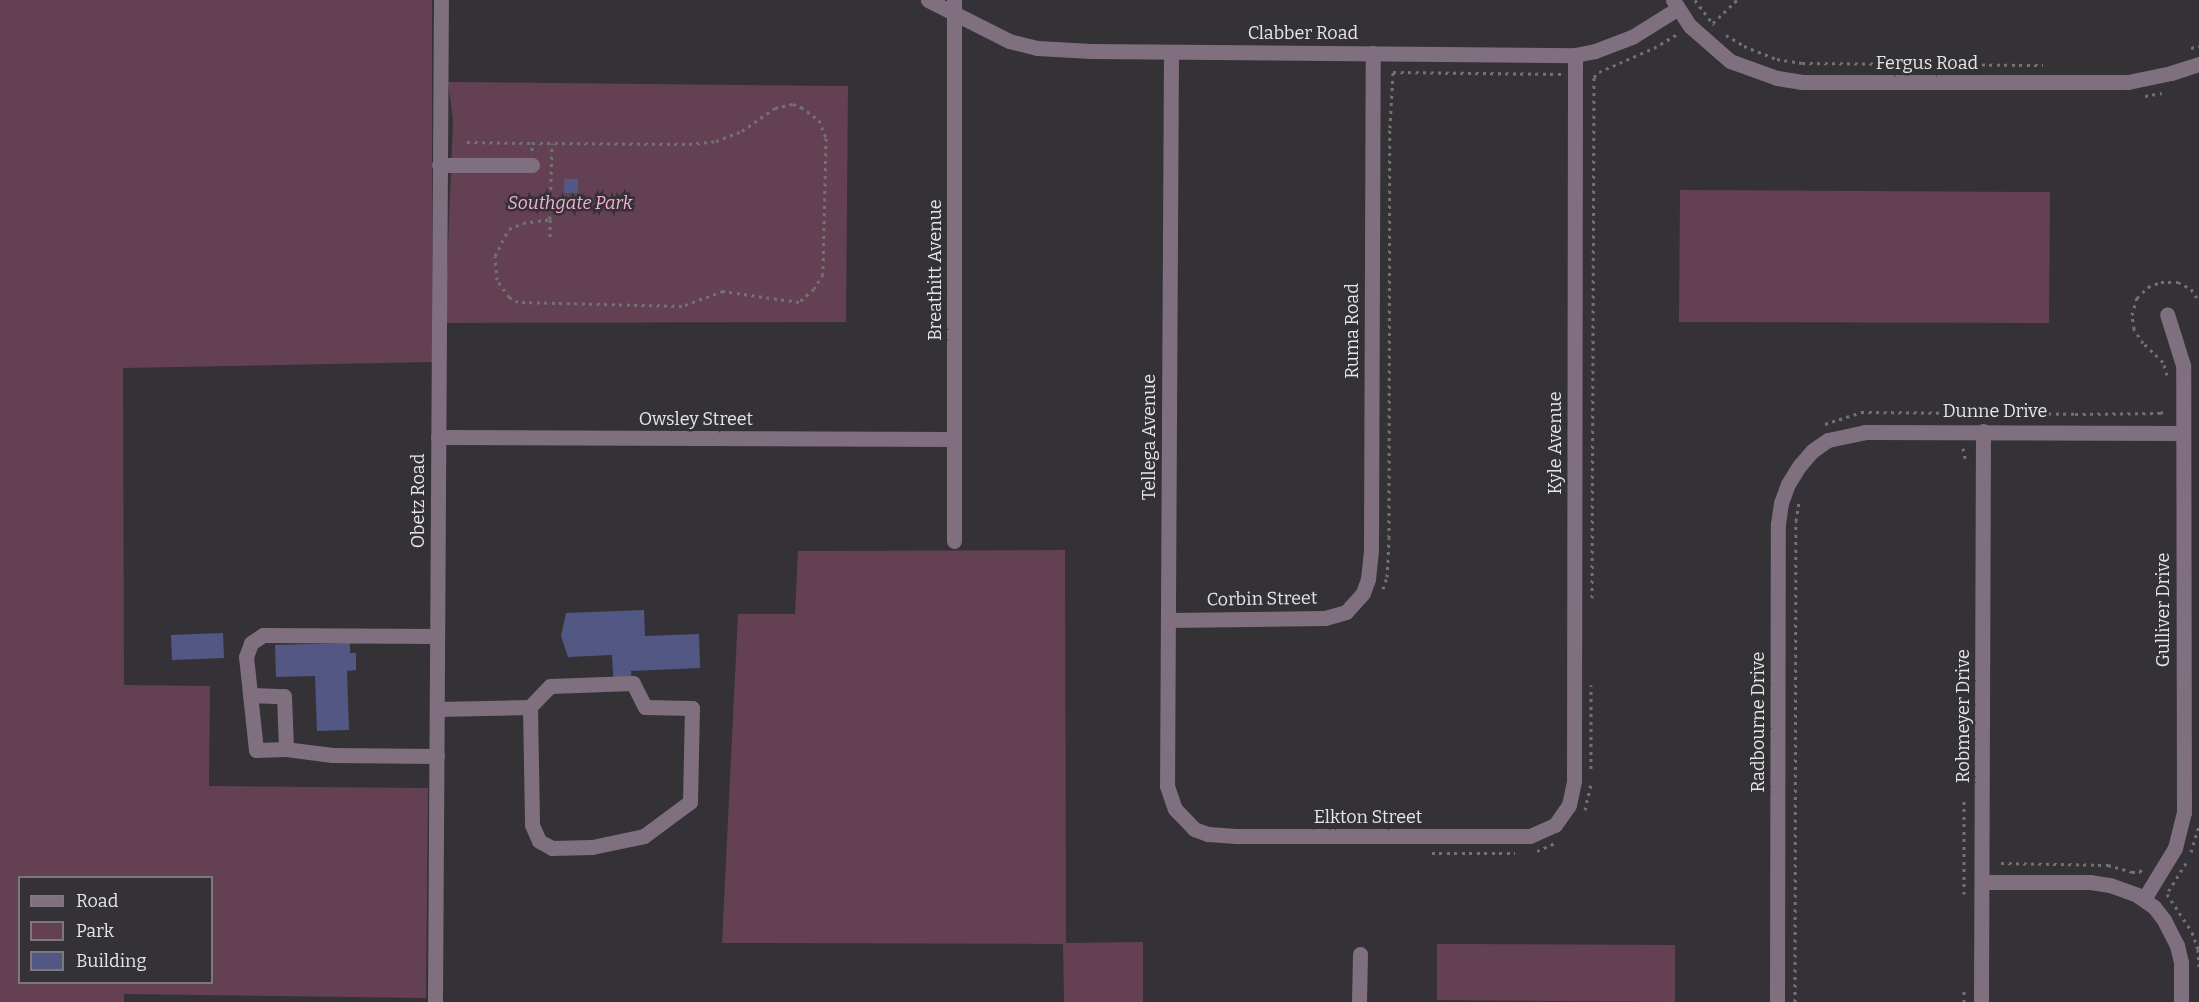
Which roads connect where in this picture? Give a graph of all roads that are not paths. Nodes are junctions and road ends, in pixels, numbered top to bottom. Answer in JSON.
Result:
{"nodes":[{"id":1,"x":441,"y":0,"type":"edge"},
{"id":2,"x":928,"y":0,"type":"edge"},
{"id":3,"x":1675,"y":4,"type":"edge"},
{"id":4,"x":954,"y":7,"type":"edge"},
{"id":5,"x":1171,"y":52,"type":"junction"},
{"id":6,"x":1373,"y":53,"type":"junction"},
{"id":7,"x":1575,"y":55,"type":"junction"},
{"id":8,"x":2199,"y":63,"type":"edge"},
{"id":9,"x":439,"y":165,"type":"junction"},
{"id":10,"x":532,"y":165,"type":"dead end"},
{"id":11,"x":2167,"y":314,"type":"dead end"},
{"id":12,"x":1983,"y":430,"type":"junction"},
{"id":13,"x":2183,"y":432,"type":"junction"},
{"id":14,"x":438,"y":437,"type":"junction"},
{"id":15,"x":954,"y":439,"type":"junction"},
{"id":16,"x":1812,"y":451,"type":"joint"},
{"id":17,"x":954,"y":541,"type":"dead end"},
{"id":18,"x":1354,"y":605,"type":"joint"},
{"id":19,"x":1167,"y":620,"type":"junction"},
{"id":20,"x":437,"y":636,"type":"junction"},
{"id":21,"x":250,"y":695,"type":"junction"},
{"id":22,"x":530,"y":707,"type":"junction"},
{"id":23,"x":437,"y":710,"type":"junction"},
{"id":24,"x":286,"y":749,"type":"junction"},
{"id":25,"x":437,"y":756,"type":"junction"},
{"id":26,"x":1182,"y":820,"type":"joint"},
{"id":27,"x":1555,"y":825,"type":"joint"},
{"id":28,"x":1982,"y":882,"type":"junction"},
{"id":29,"x":2144,"y":899,"type":"junction"},
{"id":30,"x":1360,"y":954,"type":"dead end"},
{"id":31,"x":435,"y":1002,"type":"edge"},
{"id":32,"x":1359,"y":1002,"type":"edge"},
{"id":33,"x":1777,"y":1002,"type":"edge"},
{"id":34,"x":1981,"y":1002,"type":"edge"},
{"id":35,"x":2181,"y":1002,"type":"edge"}],
"edges":[{"from":1,"to":9,"type":"street","name":"Obetz Road"},
{"from":2,"to":4,"type":"street","name":"Clabber Road"},
{"from":3,"to":7,"type":"street","name":"Clabber Road"},
{"from":3,"to":8,"type":"street","name":"Fergus Road"},
{"from":4,"to":5,"type":"street","name":"Clabber Road"},
{"from":4,"to":15,"type":"street","name":"Breathitt Avenue"},
{"from":5,"to":6,"type":"street","name":"Clabber Road"},
{"from":5,"to":19,"type":"street","name":"Tellega Avenue"},
{"from":6,"to":7,"type":"street","name":"Clabber Road"},
{"from":6,"to":18,"type":"street","name":"Ruma Road"},
{"from":7,"to":27,"type":"street","name":"Kyle Avenue"},
{"from":9,"to":10,"type":"street"},
{"from":9,"to":14,"type":"street","name":"Obetz Road"},
{"from":11,"to":13,"type":"street","name":"Gulliver Drive"},
{"from":12,"to":13,"type":"street","name":"Dunne Drive"},
{"from":12,"to":16,"type":"street","name":"Dunne Drive"},
{"from":12,"to":28,"type":"street","name":"Robmeyer Drive"},
{"from":13,"to":29,"type":"street","name":"Gulliver Drive"},
{"from":14,"to":15,"type":"street","name":"Owsley Street"},
{"from":14,"to":20,"type":"street","name":"Obetz Road"},
{"from":15,"to":17,"type":"street","name":"Breathitt Avenue"},
{"from":16,"to":33,"type":"street","name":"Radbourne Drive"},
{"from":18,"to":19,"type":"street","name":"Corbin Street"},
{"from":19,"to":26,"type":"street","name":"Tellega Avenue"},
{"from":20,"to":21,"type":"street"},
{"from":20,"to":23,"type":"street","name":"Obetz Road"},
{"from":21,"to":24,"type":"street"},
{"from":21,"to":24,"type":"street"},
{"from":22,"to":22,"type":"street"},
{"from":22,"to":23,"type":"street"},
{"from":23,"to":25,"type":"street","name":"Obetz Road"},
{"from":24,"to":25,"type":"street"},
{"from":25,"to":31,"type":"street","name":"Obetz Road"},
{"from":26,"to":27,"type":"street","name":"Elkton Street"},
{"from":28,"to":29,"type":"street"},
{"from":28,"to":34,"type":"street","name":"Robmeyer Drive"},
{"from":29,"to":35,"type":"street"},
{"from":30,"to":32,"type":"street"}]}
